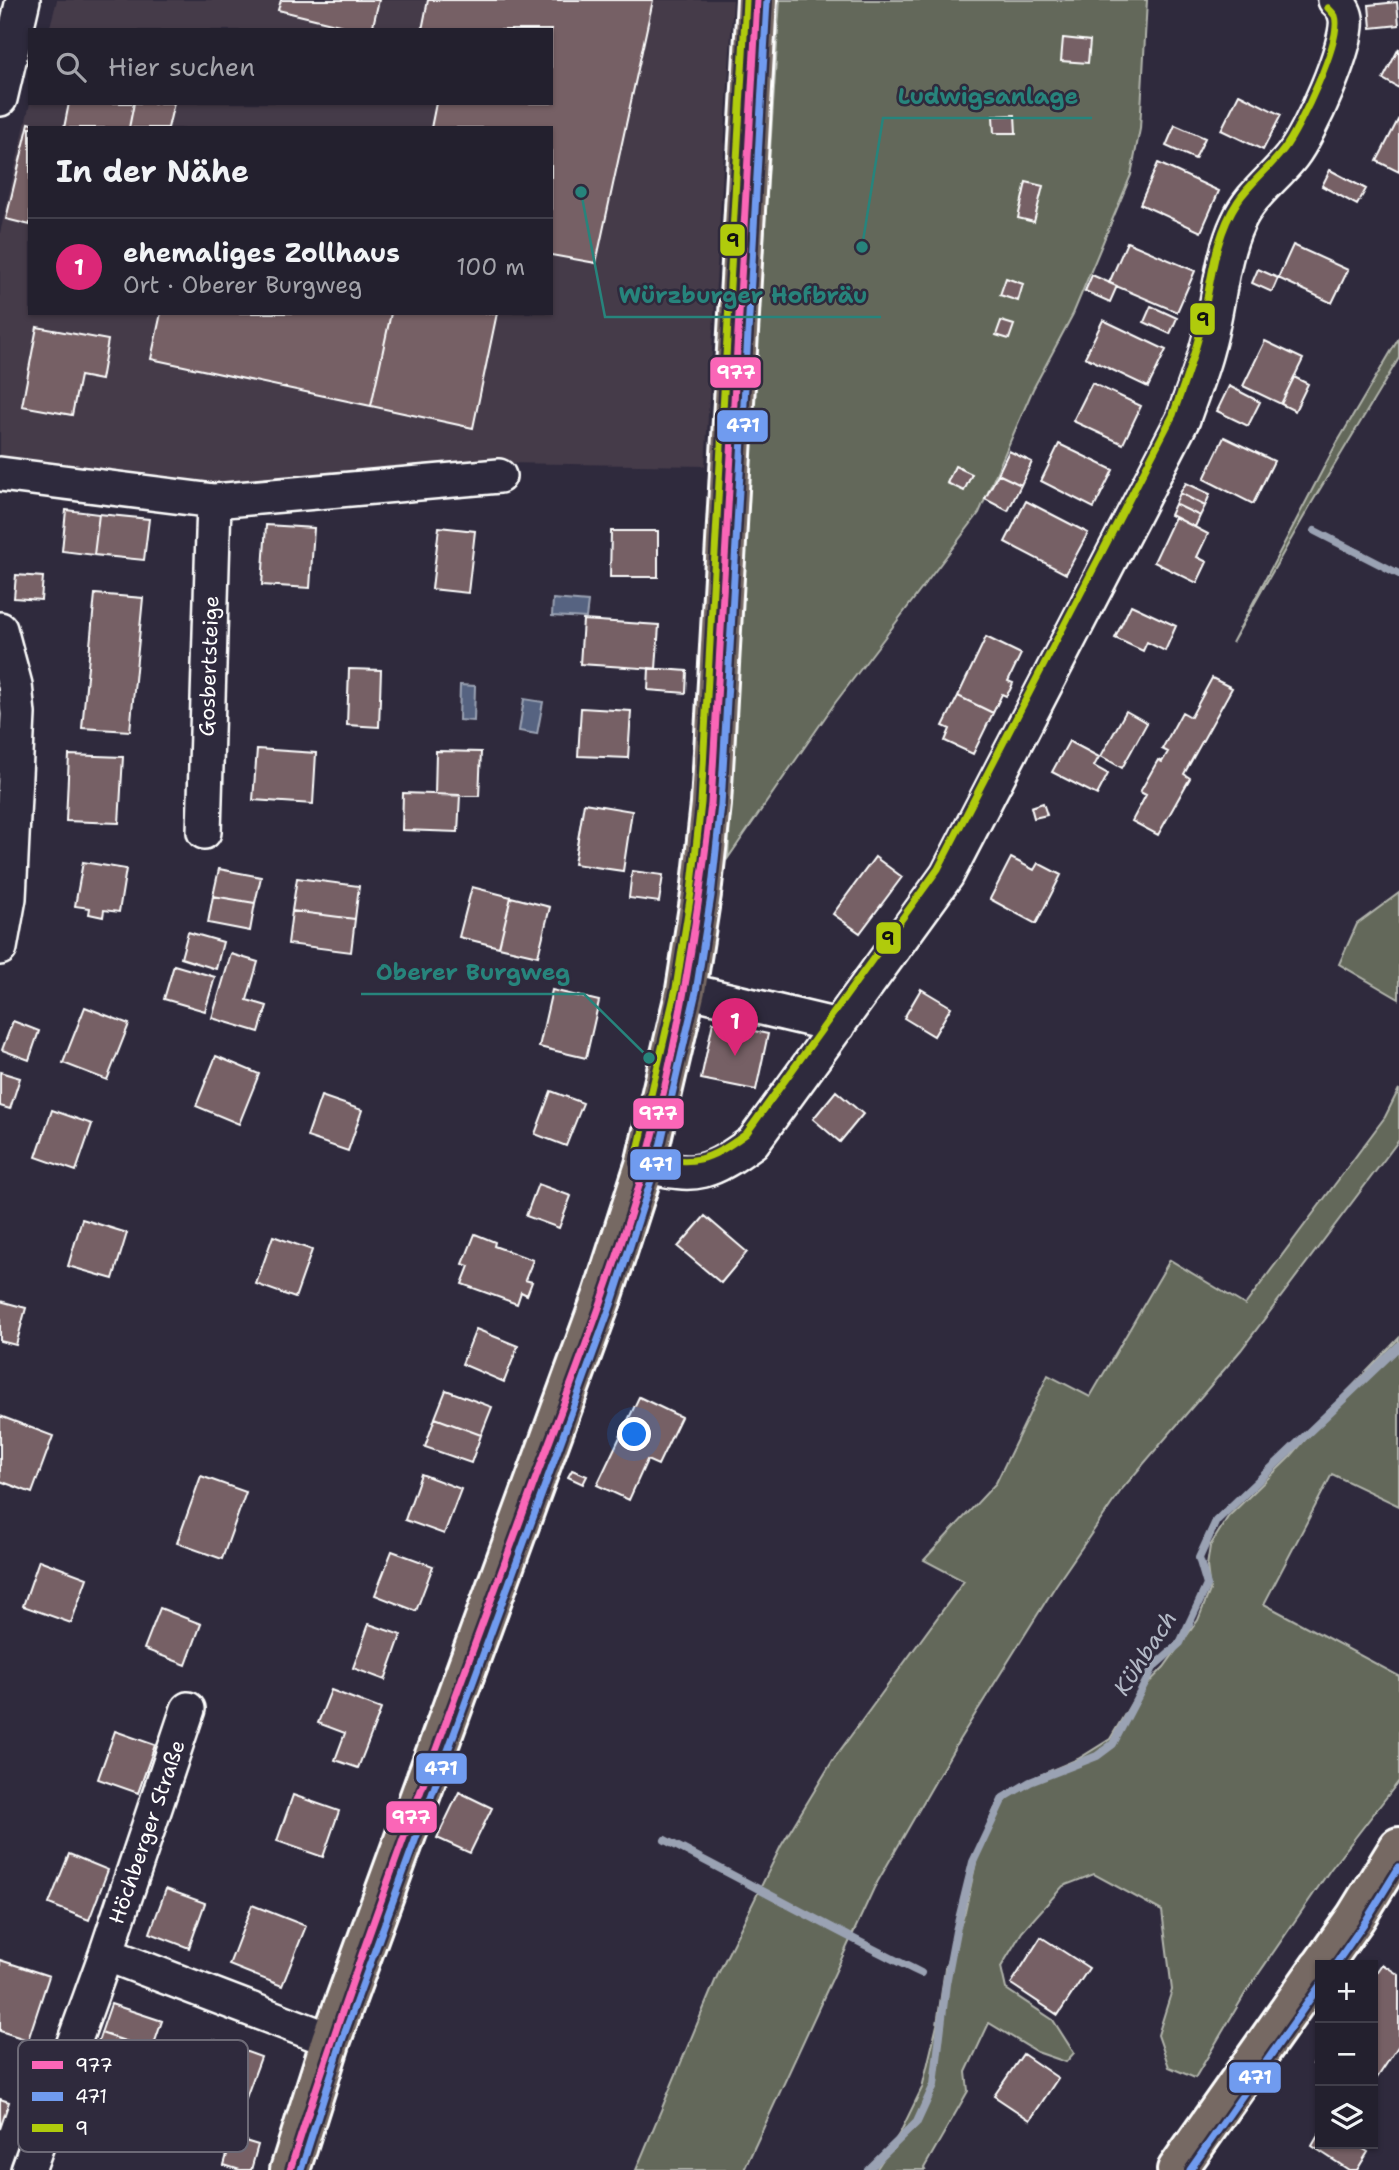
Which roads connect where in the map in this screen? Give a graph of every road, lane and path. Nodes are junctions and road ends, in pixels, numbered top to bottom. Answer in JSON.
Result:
{"nodes":[{"id":1,"x":23,"y":0,"type":"edge"},
{"id":2,"x":757,"y":0,"type":"edge"},
{"id":3,"x":1335,"y":0,"type":"edge"},
{"id":4,"x":0,"y":99,"type":"edge"},
{"id":5,"x":0,"y":474,"type":"edge"},
{"id":6,"x":499,"y":475,"type":"dead end"},
{"id":7,"x":214,"y":501,"type":"junction"},
{"id":8,"x":0,"y":629,"type":"edge"},
{"id":9,"x":204,"y":832,"type":"dead end"},
{"id":10,"x":0,"y":948,"type":"edge"},
{"id":11,"x":686,"y":990,"type":"junction"},
{"id":12,"x":838,"y":1026,"type":"junction"},
{"id":13,"x":645,"y":1165,"type":"junction"},
{"id":14,"x":188,"y":1709,"type":"dead end"},
{"id":15,"x":1399,"y":1847,"type":"edge"},
{"id":16,"x":106,"y":1954,"type":"junction"},
{"id":17,"x":1325,"y":1960,"type":"edge"},
{"id":18,"x":1315,"y":1974,"type":"edge"},
{"id":19,"x":75,"y":2040,"type":"edge"},
{"id":20,"x":331,"y":2040,"type":"junction"},
{"id":21,"x":35,"y":2152,"type":"edge"},
{"id":22,"x":29,"y":2170,"type":"edge"},
{"id":23,"x":290,"y":2170,"type":"edge"},
{"id":24,"x":1177,"y":2170,"type":"edge"}],
"edges":[{"from":1,"to":4,"type":"street"},
{"from":2,"to":11,"type":"main road"},
{"from":3,"to":12,"type":"street"},
{"from":5,"to":7,"type":"street"},
{"from":6,"to":7,"type":"street"},
{"from":7,"to":9,"type":"street","name":"Gosbertsteige"},
{"from":8,"to":10,"type":"street"},
{"from":11,"to":12,"type":"street"},
{"from":11,"to":13,"type":"main road"},
{"from":12,"to":13,"type":"street"},
{"from":13,"to":20,"type":"main road"},
{"from":14,"to":16,"type":"street","name":"Höchberger Straße"},
{"from":15,"to":17,"type":"main road"},
{"from":16,"to":19,"type":"street","name":"Höchberger Straße"},
{"from":16,"to":20,"type":"street"},
{"from":18,"to":24,"type":"main road"},
{"from":20,"to":23,"type":"main road"},
{"from":21,"to":22,"type":"street","name":"Höchberger Straße"}]}
